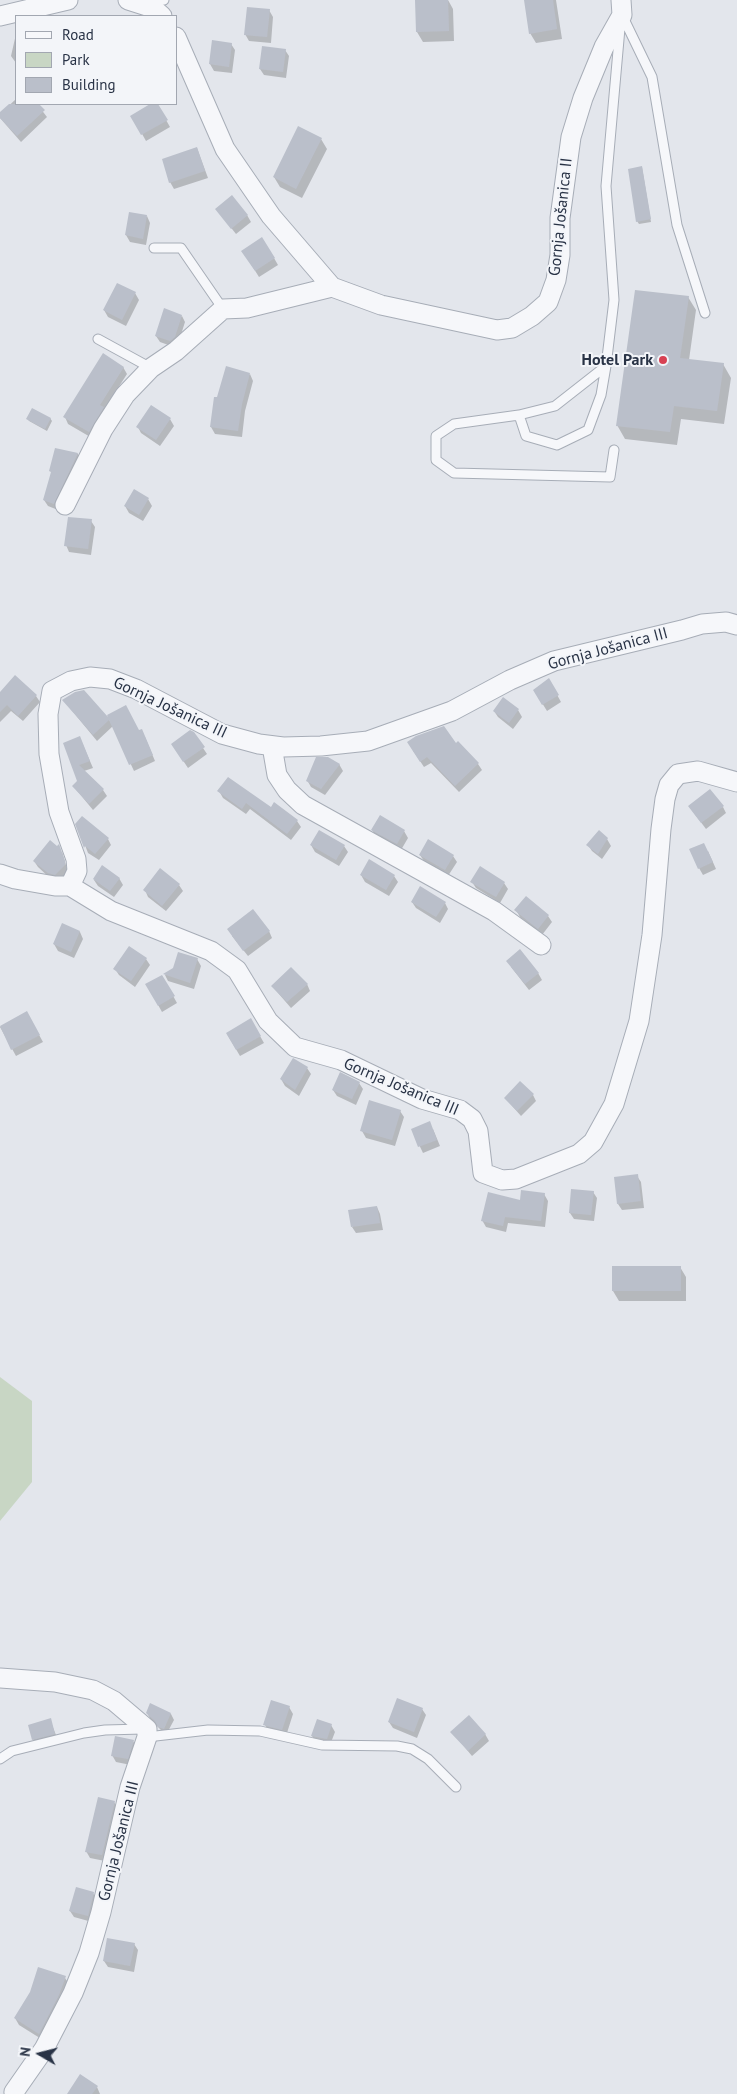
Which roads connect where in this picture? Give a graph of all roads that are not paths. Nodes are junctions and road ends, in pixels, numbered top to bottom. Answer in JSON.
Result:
{"nodes":[{"id":1,"x":68,"y":0,"type":"edge"},
{"id":2,"x":164,"y":0,"type":"edge"},
{"id":3,"x":134,"y":2,"type":"edge"},
{"id":4,"x":621,"y":7,"type":"edge"},
{"id":5,"x":161,"y":15,"type":"edge"},
{"id":6,"x":0,"y":16,"type":"edge"},
{"id":7,"x":178,"y":42,"type":"edge"},
{"id":8,"x":154,"y":248,"type":"dead end"},
{"id":9,"x":332,"y":286,"type":"junction"},
{"id":10,"x":223,"y":309,"type":"junction"},
{"id":11,"x":705,"y":313,"type":"dead end"},
{"id":12,"x":98,"y":339,"type":"dead end"},
{"id":13,"x":606,"y":366,"type":"junction"},
{"id":14,"x":151,"y":368,"type":"junction"},
{"id":15,"x":520,"y":415,"type":"junction"},
{"id":16,"x":614,"y":450,"type":"dead end"},
{"id":17,"x":65,"y":505,"type":"dead end"},
{"id":18,"x":737,"y":625,"type":"edge"},
{"id":19,"x":272,"y":746,"type":"junction"},
{"id":20,"x":737,"y":782,"type":"edge"},
{"id":21,"x":0,"y":874,"type":"edge"},
{"id":22,"x":70,"y":886,"type":"junction"},
{"id":23,"x":541,"y":944,"type":"dead end"},
{"id":24,"x":0,"y":1678,"type":"edge"},
{"id":25,"x":147,"y":1733,"type":"junction"},
{"id":26,"x":0,"y":1759,"type":"edge"},
{"id":27,"x":456,"y":1787,"type":"dead end"},
{"id":28,"x":15,"y":2094,"type":"edge"}],
"edges":[{"from":1,"to":6,"type":"street"},
{"from":2,"to":3,"type":"lane"},
{"from":3,"to":5,"type":"street"},
{"from":4,"to":9,"type":"street","name":"Gornja Jošanica II"},
{"from":4,"to":11,"type":"lane"},
{"from":4,"to":13,"type":"lane"},
{"from":7,"to":9,"type":"street","name":"Gornja Jošanica II"},
{"from":8,"to":10,"type":"lane"},
{"from":9,"to":10,"type":"street"},
{"from":10,"to":14,"type":"street"},
{"from":12,"to":14,"type":"lane"},
{"from":13,"to":15,"type":"lane"},
{"from":13,"to":15,"type":"lane"},
{"from":14,"to":17,"type":"street"},
{"from":15,"to":16,"type":"lane"},
{"from":18,"to":19,"type":"street","name":"Gornja Jošanica III"},
{"from":19,"to":22,"type":"street","name":"Gornja Jošanica III"},
{"from":19,"to":23,"type":"street"},
{"from":20,"to":22,"type":"street","name":"Gornja Jošanica III"},
{"from":21,"to":22,"type":"street","name":"Gornja Jošanica III"},
{"from":24,"to":25,"type":"street"},
{"from":25,"to":26,"type":"lane"},
{"from":25,"to":27,"type":"lane"},
{"from":25,"to":28,"type":"street","name":"Gornja Jošanica III"}]}
